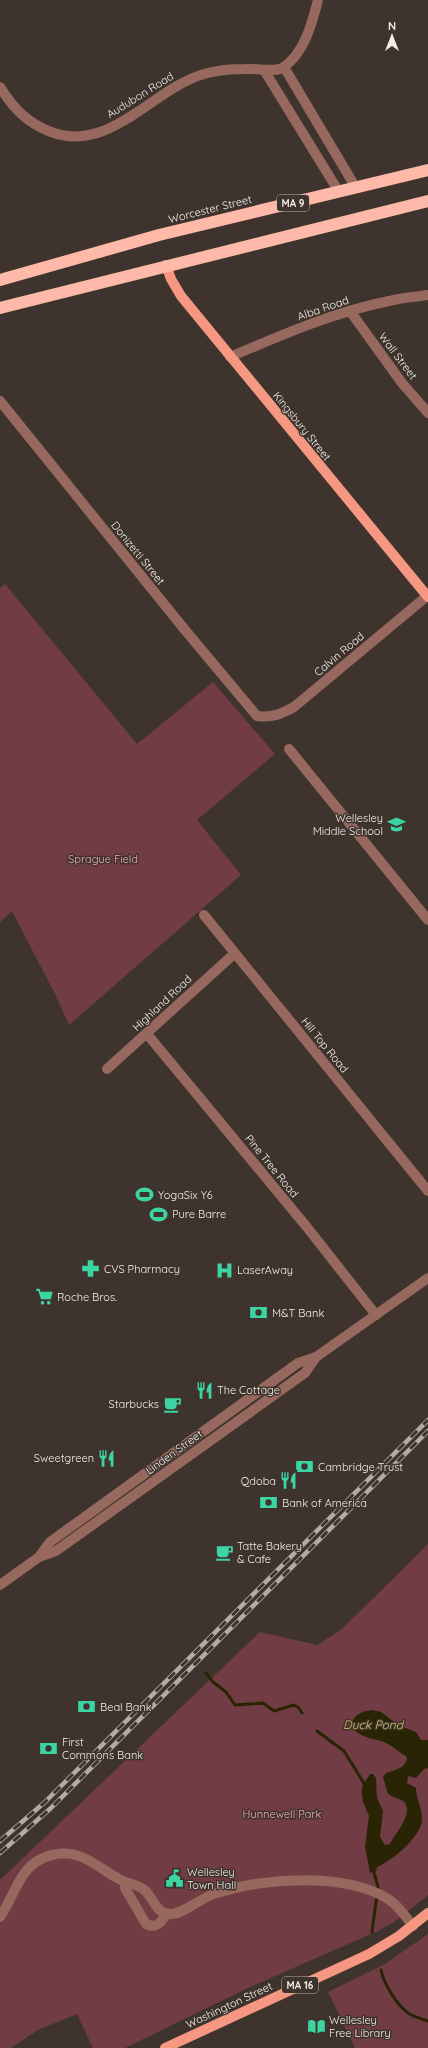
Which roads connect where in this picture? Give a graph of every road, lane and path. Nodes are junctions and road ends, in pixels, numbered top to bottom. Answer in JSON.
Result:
{"nodes":[{"id":1,"x":318,"y":0,"type":"edge"},
{"id":2,"x":284,"y":68,"type":"junction"},
{"id":3,"x":264,"y":70,"type":"junction"},
{"id":4,"x":0,"y":86,"type":"edge"},
{"id":5,"x":428,"y":170,"type":"edge"},
{"id":6,"x":356,"y":188,"type":"junction"},
{"id":7,"x":339,"y":192,"type":"junction"},
{"id":8,"x":428,"y":202,"type":"edge"},
{"id":9,"x":166,"y":265,"type":"junction"},
{"id":10,"x":0,"y":280,"type":"edge"},
{"id":11,"x":428,"y":295,"type":"edge"},
{"id":12,"x":0,"y":308,"type":"edge"},
{"id":13,"x":350,"y":311,"type":"junction"},
{"id":14,"x":230,"y":357,"type":"junction"},
{"id":15,"x":0,"y":401,"type":"edge"},
{"id":16,"x":428,"y":413,"type":"edge"},
{"id":17,"x":428,"y":596,"type":"edge"},
{"id":18,"x":261,"y":716,"type":"joint"},
{"id":19,"x":289,"y":749,"type":"dead end"},
{"id":20,"x":204,"y":915,"type":"dead end"},
{"id":21,"x":428,"y":920,"type":"edge"},
{"id":22,"x":234,"y":954,"type":"junction"},
{"id":23,"x":147,"y":1034,"type":"junction"},
{"id":24,"x":107,"y":1069,"type":"dead end"},
{"id":25,"x":428,"y":1191,"type":"edge"},
{"id":26,"x":428,"y":1278,"type":"edge"},
{"id":27,"x":376,"y":1315,"type":"junction"},
{"id":28,"x":0,"y":1585,"type":"edge"},
{"id":29,"x":125,"y":1882,"type":"junction"},
{"id":30,"x":428,"y":1913,"type":"edge"},
{"id":31,"x":166,"y":1914,"type":"junction"},
{"id":32,"x":0,"y":1917,"type":"edge"},
{"id":33,"x":413,"y":1926,"type":"junction"},
{"id":34,"x":165,"y":2048,"type":"edge"}],
"edges":[{"from":1,"to":2,"type":"street"},
{"from":2,"to":3,"type":"street","name":"Audubon Road"},
{"from":2,"to":6,"type":"street"},
{"from":3,"to":4,"type":"street","name":"Audubon Road"},
{"from":3,"to":7,"type":"street"},
{"from":5,"to":6,"type":"highway","name":"Worcester Street","number":"MA 9"},
{"from":6,"to":7,"type":"highway","name":"Worcester Street","number":"MA 9"},
{"from":7,"to":10,"type":"highway","name":"Worcester Street","number":"MA 9"},
{"from":8,"to":9,"type":"highway"},
{"from":9,"to":12,"type":"highway"},
{"from":9,"to":14,"type":"main road","name":"Kingsbury Street"},
{"from":11,"to":13,"type":"street","name":"Alba Road"},
{"from":13,"to":14,"type":"street","name":"Alba Road"},
{"from":13,"to":16,"type":"street","name":"Wall Street"},
{"from":14,"to":17,"type":"main road","name":"Kingsbury Street"},
{"from":15,"to":18,"type":"street","name":"Donizetti Street"},
{"from":17,"to":18,"type":"street","name":"Calvin Road"},
{"from":19,"to":21,"type":"street"},
{"from":20,"to":22,"type":"street","name":"Hill Top Road"},
{"from":22,"to":23,"type":"street","name":"Highland Road"},
{"from":22,"to":25,"type":"street","name":"Hill Top Road"},
{"from":23,"to":24,"type":"street","name":"Highland Road"},
{"from":23,"to":27,"type":"street","name":"Pine Tree Road"},
{"from":26,"to":27,"type":"street","name":"Linden Street"},
{"from":27,"to":28,"type":"street","name":"Linden Street"},
{"from":29,"to":31,"type":"street"},
{"from":29,"to":31,"type":"street"},
{"from":29,"to":32,"type":"street"},
{"from":30,"to":33,"type":"main road","name":"Washington Street","number":"MA 16"},
{"from":31,"to":33,"type":"street"},
{"from":33,"to":34,"type":"main road","name":"Washington Street","number":"MA 16"}]}
